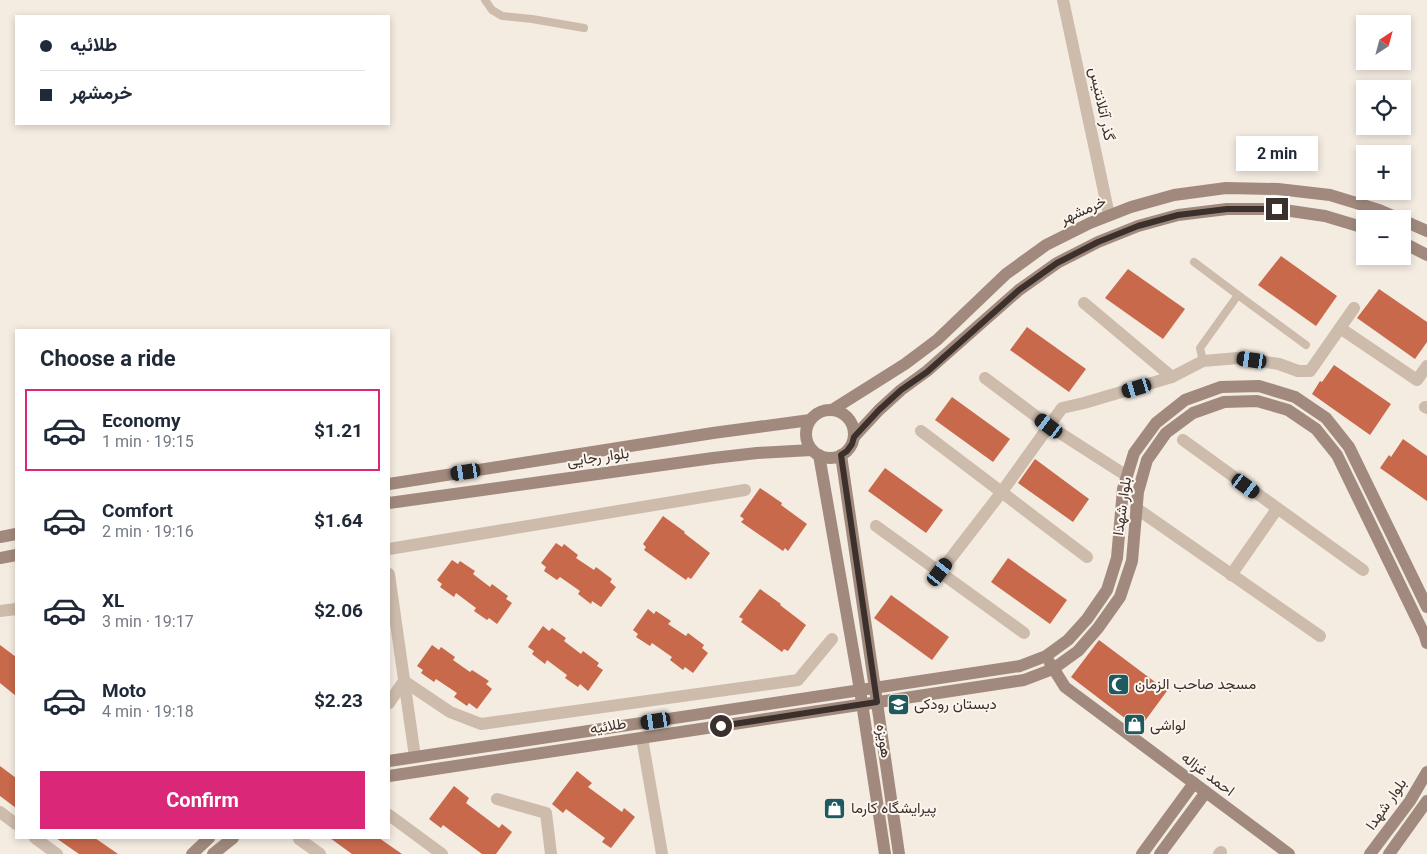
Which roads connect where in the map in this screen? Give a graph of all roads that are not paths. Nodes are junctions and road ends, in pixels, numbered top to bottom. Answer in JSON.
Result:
{"nodes":[{"id":1,"x":485,"y":0,"type":"edge"},
{"id":2,"x":1063,"y":0,"type":"edge"},
{"id":3,"x":584,"y":28,"type":"dead end"},
{"id":4,"x":1379,"y":210,"type":"edge"},
{"id":5,"x":1109,"y":215,"type":"junction"},
{"id":6,"x":1411,"y":222,"type":"edge"},
{"id":7,"x":1356,"y":225,"type":"edge"},
{"id":8,"x":1424,"y":227,"type":"edge"},
{"id":9,"x":1411,"y":247,"type":"edge"},
{"id":10,"x":1427,"y":255,"type":"edge"},
{"id":11,"x":1194,"y":262,"type":"dead end"},
{"id":12,"x":1238,"y":295,"type":"junction"},
{"id":13,"x":1084,"y":303,"type":"dead end"},
{"id":14,"x":1354,"y":308,"type":"dead end"},
{"id":15,"x":1340,"y":328,"type":"junction"},
{"id":16,"x":1306,"y":345,"type":"dead end"},
{"id":17,"x":1203,"y":360,"type":"junction"},
{"id":18,"x":1427,"y":366,"type":"edge"},
{"id":19,"x":1172,"y":377,"type":"junction"},
{"id":20,"x":985,"y":378,"type":"dead end"},
{"id":21,"x":832,"y":410,"type":"junction"},
{"id":22,"x":810,"y":420,"type":"junction"},
{"id":23,"x":1049,"y":426,"type":"junction"},
{"id":24,"x":921,"y":431,"type":"dead end"},
{"id":25,"x":854,"y":437,"type":"junction"},
{"id":26,"x":1183,"y":440,"type":"dead end"},
{"id":27,"x":815,"y":452,"type":"junction"},
{"id":28,"x":841,"y":455,"type":"junction"},
{"id":29,"x":1127,"y":476,"type":"junction"},
{"id":30,"x":1141,"y":482,"type":"junction"},
{"id":31,"x":390,"y":484,"type":"edge"},
{"id":32,"x":745,"y":490,"type":"dead end"},
{"id":33,"x":1002,"y":493,"type":"junction"},
{"id":34,"x":1372,"y":493,"type":"junction"},
{"id":35,"x":1359,"y":500,"type":"junction"},
{"id":36,"x":390,"y":503,"type":"edge"},
{"id":37,"x":1136,"y":508,"type":"junction"},
{"id":38,"x":1277,"y":509,"type":"junction"},
{"id":39,"x":876,"y":526,"type":"dead end"},
{"id":40,"x":1120,"y":530,"type":"junction"},
{"id":41,"x":1134,"y":533,"type":"junction"},
{"id":42,"x":15,"y":534,"type":"edge"},
{"id":43,"x":0,"y":537,"type":"edge"},
{"id":44,"x":390,"y":549,"type":"edge"},
{"id":45,"x":15,"y":555,"type":"edge"},
{"id":46,"x":1087,"y":557,"type":"dead end"},
{"id":47,"x":0,"y":558,"type":"edge"},
{"id":48,"x":1363,"y":570,"type":"dead end"},
{"id":49,"x":940,"y":572,"type":"junction"},
{"id":50,"x":1231,"y":574,"type":"junction"},
{"id":51,"x":390,"y":581,"type":"edge"},
{"id":52,"x":1427,"y":607,"type":"edge"},
{"id":53,"x":15,"y":609,"type":"edge"},
{"id":54,"x":0,"y":611,"type":"edge"},
{"id":55,"x":1024,"y":633,"type":"dead end"},
{"id":56,"x":1320,"y":636,"type":"dead end"},
{"id":57,"x":832,"y":639,"type":"dead end"},
{"id":58,"x":1427,"y":643,"type":"edge"},
{"id":59,"x":1046,"y":656,"type":"junction"},
{"id":60,"x":1053,"y":669,"type":"junction"},
{"id":61,"x":404,"y":681,"type":"junction"},
{"id":62,"x":891,"y":685,"type":"junction"},
{"id":63,"x":874,"y":688,"type":"junction"},
{"id":64,"x":860,"y":690,"type":"junction"},
{"id":65,"x":840,"y":693,"type":"junction"},
{"id":66,"x":894,"y":699,"type":"junction"},
{"id":67,"x":390,"y":702,"type":"edge"},
{"id":68,"x":877,"y":702,"type":"junction"},
{"id":69,"x":862,"y":704,"type":"junction"},
{"id":70,"x":840,"y":708,"type":"junction"},
{"id":71,"x":638,"y":723,"type":"junction"},
{"id":72,"x":642,"y":738,"type":"junction"},
{"id":73,"x":415,"y":757,"type":"junction"},
{"id":74,"x":390,"y":761,"type":"edge"},
{"id":75,"x":417,"y":771,"type":"junction"},
{"id":76,"x":1427,"y":772,"type":"edge"},
{"id":77,"x":390,"y":776,"type":"edge"},
{"id":78,"x":1194,"y":784,"type":"junction"},
{"id":79,"x":1206,"y":792,"type":"junction"},
{"id":80,"x":497,"y":799,"type":"dead end"},
{"id":81,"x":1427,"y":801,"type":"edge"},
{"id":82,"x":0,"y":812,"type":"edge"},
{"id":83,"x":390,"y":816,"type":"edge"},
{"id":84,"x":15,"y":823,"type":"edge"},
{"id":85,"x":36,"y":839,"type":"edge"},
{"id":86,"x":208,"y":839,"type":"edge"},
{"id":87,"x":232,"y":839,"type":"edge"},
{"id":88,"x":300,"y":839,"type":"dead end"},
{"id":89,"x":57,"y":854,"type":"edge"},
{"id":90,"x":192,"y":854,"type":"edge"},
{"id":91,"x":213,"y":854,"type":"edge"},
{"id":92,"x":320,"y":854,"type":"edge"},
{"id":93,"x":442,"y":854,"type":"edge"},
{"id":94,"x":551,"y":854,"type":"edge"},
{"id":95,"x":662,"y":854,"type":"edge"},
{"id":96,"x":885,"y":854,"type":"edge"},
{"id":97,"x":899,"y":854,"type":"edge"},
{"id":98,"x":1142,"y":854,"type":"edge"},
{"id":99,"x":1160,"y":854,"type":"edge"},
{"id":100,"x":1289,"y":854,"type":"edge"},
{"id":101,"x":1370,"y":854,"type":"edge"},
{"id":102,"x":1389,"y":854,"type":"edge"}],
"edges":[{"from":1,"to":3,"type":"lane"},
{"from":2,"to":5,"type":"street","name":"گذر آتلانتیس"},
{"from":4,"to":5,"type":"street","name":"خرمشهر"},
{"from":5,"to":21,"type":"street","name":"خرمشهر"},
{"from":6,"to":8,"type":"street","name":"خرمشهر"},
{"from":7,"to":25,"type":"street"},
{"from":9,"to":10,"type":"street"},
{"from":11,"to":12,"type":"lane"},
{"from":12,"to":16,"type":"lane"},
{"from":12,"to":17,"type":"lane"},
{"from":13,"to":19,"type":"street"},
{"from":14,"to":15,"type":"street"},
{"from":15,"to":17,"type":"street"},
{"from":15,"to":18,"type":"street"},
{"from":17,"to":19,"type":"street"},
{"from":19,"to":23,"type":"street"},
{"from":20,"to":23,"type":"street"},
{"from":21,"to":22,"type":"street"},
{"from":21,"to":25,"type":"street"},
{"from":22,"to":27,"type":"street"},
{"from":22,"to":31,"type":"street","name":"بلوار رجایی"},
{"from":23,"to":29,"type":"street"},
{"from":23,"to":33,"type":"street"},
{"from":24,"to":33,"type":"street"},
{"from":25,"to":28,"type":"street"},
{"from":26,"to":38,"type":"street"},
{"from":27,"to":28,"type":"street"},
{"from":27,"to":36,"type":"street","name":"بلوار رجایی"},
{"from":27,"to":64,"type":"street","name":"هویزه"},
{"from":28,"to":63,"type":"street","name":"هویزه"},
{"from":29,"to":30,"type":"street"},
{"from":29,"to":34,"type":"street","name":"بلوار شهدا"},
{"from":29,"to":40,"type":"street","name":"بلوار شهدا"},
{"from":30,"to":35,"type":"street","name":"بلوار شهدا"},
{"from":30,"to":37,"type":"street","name":"بلوار شهدا"},
{"from":32,"to":44,"type":"street"},
{"from":33,"to":46,"type":"street"},
{"from":33,"to":49,"type":"street"},
{"from":34,"to":35,"type":"street"},
{"from":34,"to":52,"type":"street","name":"بلوار شهدا"},
{"from":35,"to":58,"type":"street","name":"بلوار شهدا"},
{"from":37,"to":41,"type":"street","name":"بلوار شهدا"},
{"from":37,"to":50,"type":"street"},
{"from":38,"to":48,"type":"street"},
{"from":38,"to":50,"type":"street"},
{"from":39,"to":49,"type":"street"},
{"from":40,"to":41,"type":"street"},
{"from":40,"to":59,"type":"street","name":"بلوار شهدا"},
{"from":41,"to":60,"type":"street","name":"بلوار شهدا"},
{"from":42,"to":43,"type":"street"},
{"from":45,"to":47,"type":"street"},
{"from":49,"to":55,"type":"street"},
{"from":50,"to":56,"type":"street"},
{"from":51,"to":61,"type":"street"},
{"from":53,"to":54,"type":"street"},
{"from":57,"to":61,"type":"street"},
{"from":59,"to":60,"type":"street","name":"احمد غزاله"},
{"from":59,"to":62,"type":"street","name":"بلوار شهدا"},
{"from":60,"to":66,"type":"street","name":"بلوار شهدا"},
{"from":60,"to":78,"type":"street","name":"احمد غزاله"},
{"from":61,"to":67,"type":"street"},
{"from":61,"to":73,"type":"street"},
{"from":62,"to":63,"type":"street","name":"بلوار شهدا"},
{"from":62,"to":66,"type":"street"},
{"from":63,"to":64,"type":"street","name":"بلوار شهدا"},
{"from":63,"to":68,"type":"street","name":"هویزه"},
{"from":64,"to":65,"type":"street","name":"طلائیه"},
{"from":64,"to":69,"type":"street","name":"هویزه"},
{"from":65,"to":70,"type":"street"},
{"from":65,"to":71,"type":"street","name":"طلائیه"},
{"from":66,"to":68,"type":"street","name":"بلوار شهدا"},
{"from":68,"to":69,"type":"street","name":"بلوار شهدا"},
{"from":68,"to":97,"type":"street","name":"هویزه"},
{"from":69,"to":70,"type":"street","name":"طلائیه"},
{"from":69,"to":96,"type":"street","name":"هویزه"},
{"from":70,"to":72,"type":"street","name":"طلائیه"},
{"from":71,"to":72,"type":"street"},
{"from":71,"to":73,"type":"street","name":"طلائیه"},
{"from":72,"to":75,"type":"street","name":"طلائیه"},
{"from":72,"to":95,"type":"street"},
{"from":73,"to":74,"type":"street","name":"طلائیه"},
{"from":73,"to":75,"type":"street"},
{"from":75,"to":77,"type":"street","name":"طلائیه"},
{"from":76,"to":101,"type":"street","name":"بلوار شهدا"},
{"from":78,"to":79,"type":"street","name":"احمد غزاله"},
{"from":78,"to":98,"type":"street"},
{"from":79,"to":99,"type":"street"},
{"from":79,"to":100,"type":"street","name":"احمد غزاله"},
{"from":80,"to":94,"type":"street"},
{"from":81,"to":102,"type":"street","name":"بلوار شهدا"},
{"from":82,"to":84,"type":"street"},
{"from":83,"to":93,"type":"street"},
{"from":85,"to":89,"type":"street"},
{"from":86,"to":90,"type":"street"},
{"from":87,"to":91,"type":"street"},
{"from":88,"to":92,"type":"street"}]}
